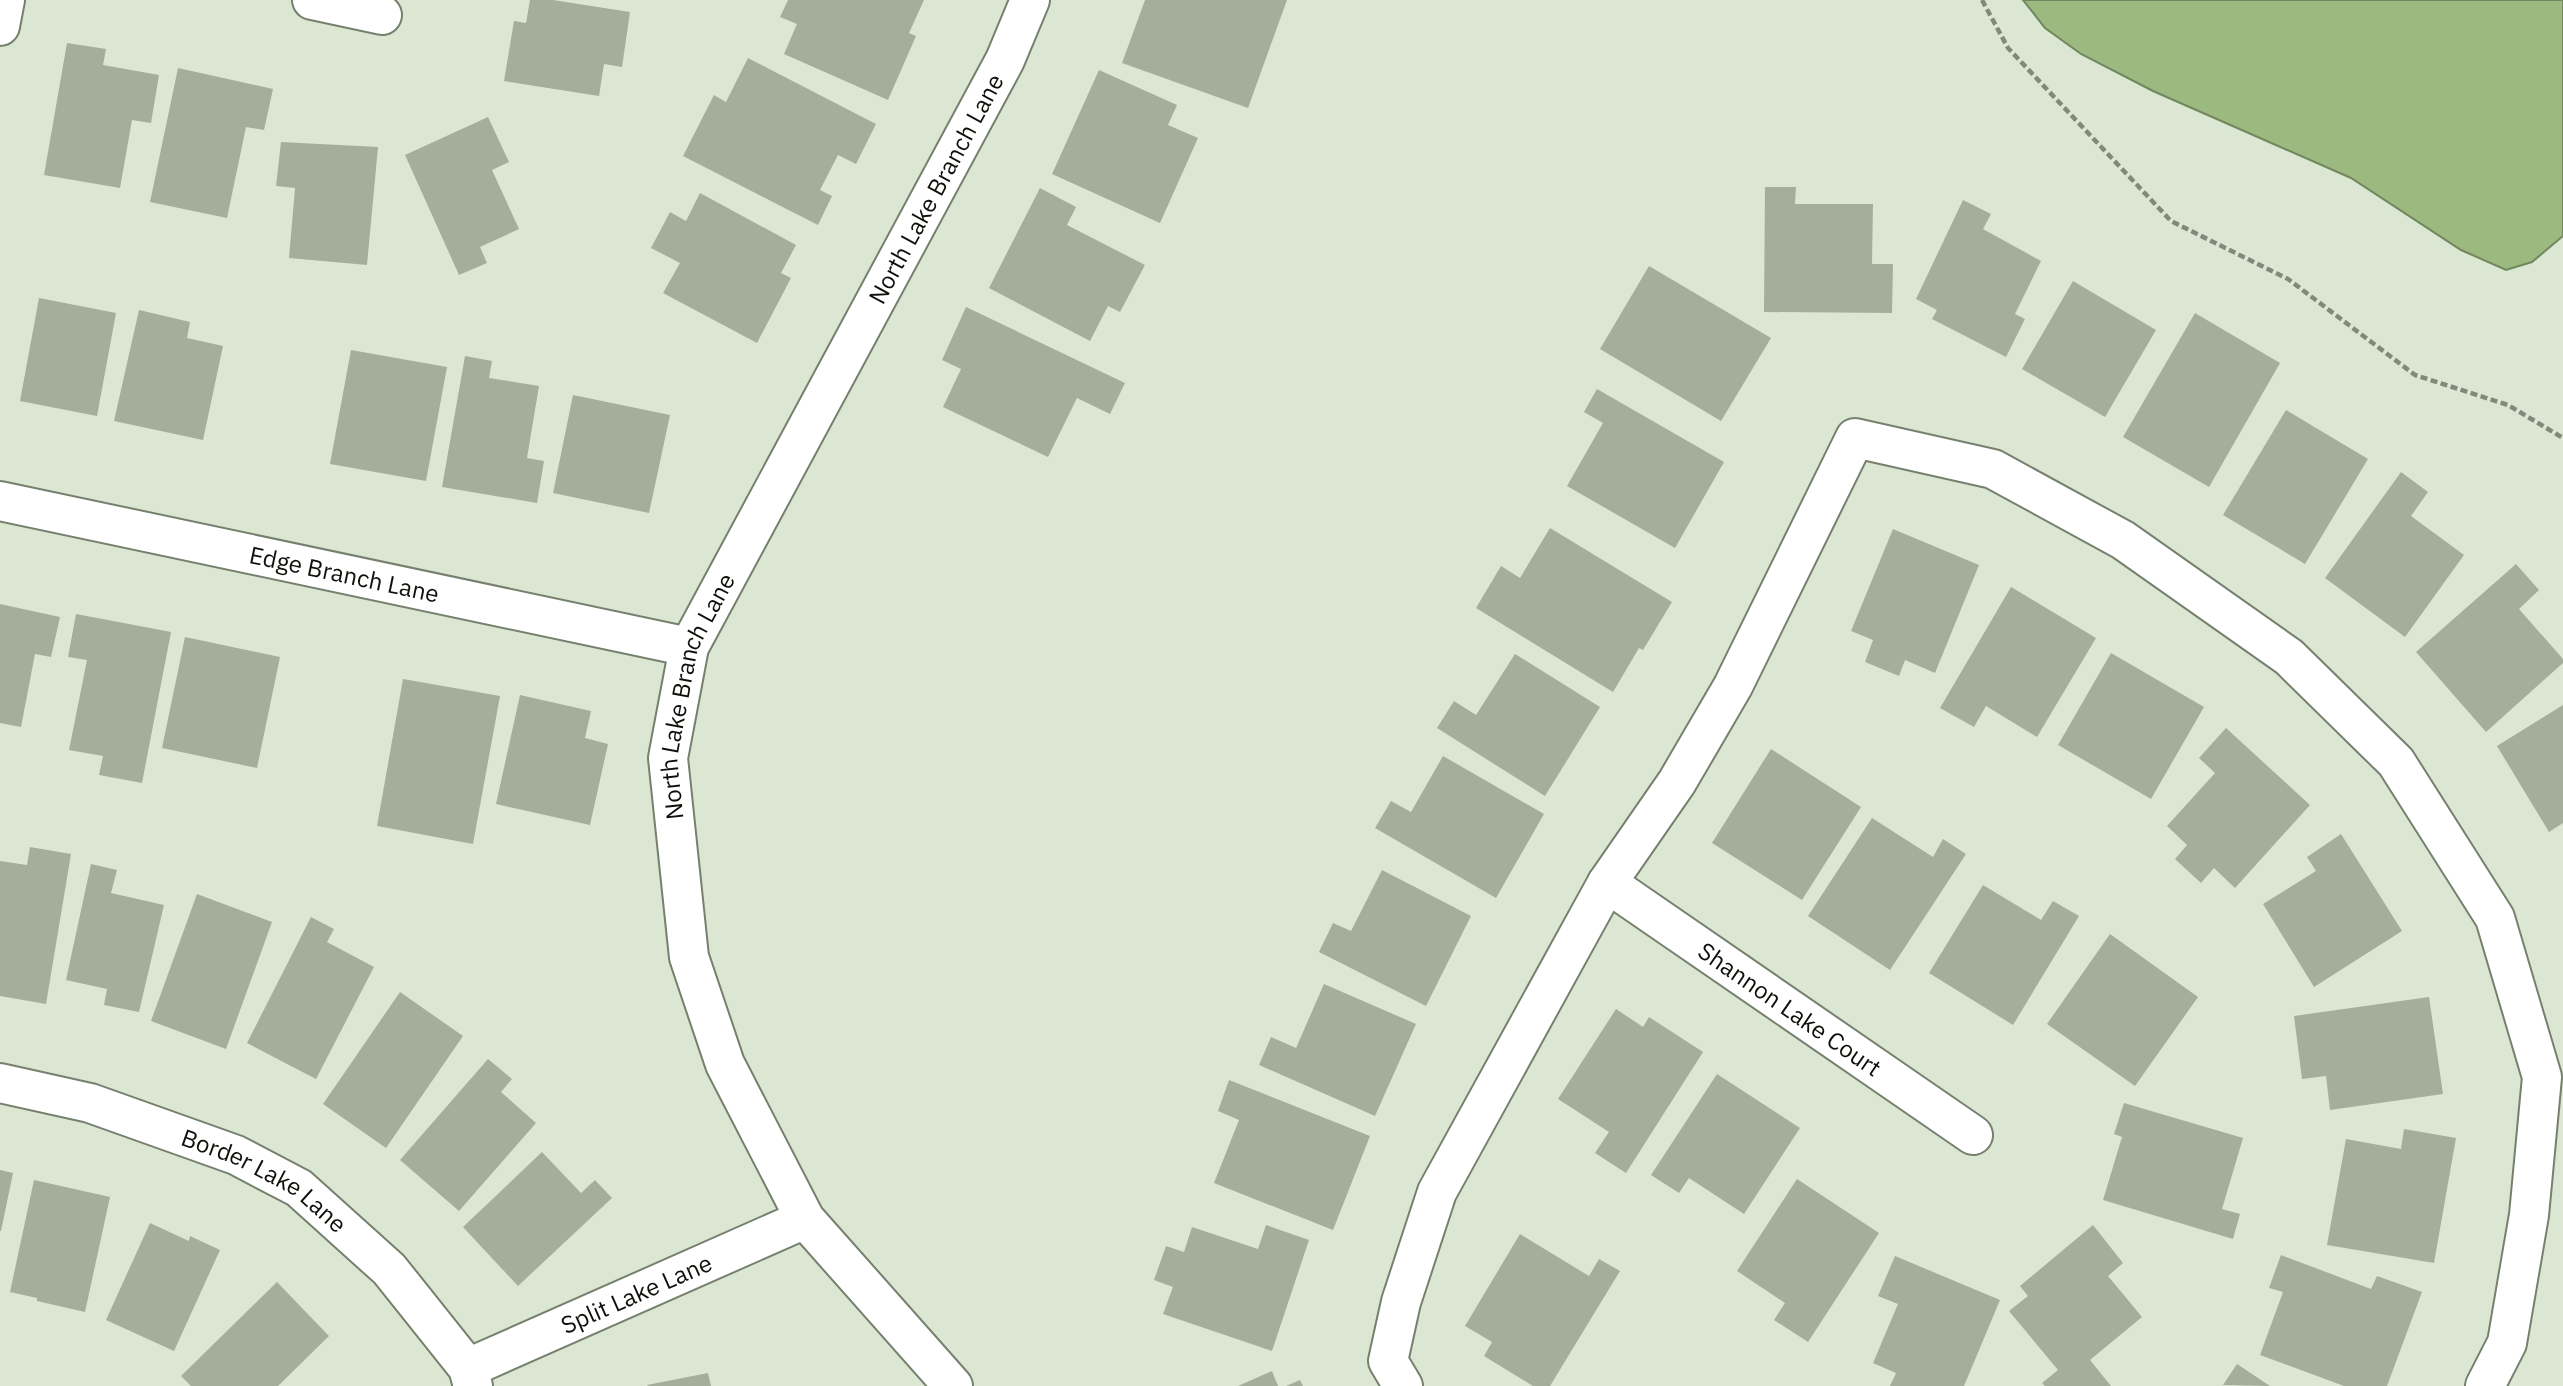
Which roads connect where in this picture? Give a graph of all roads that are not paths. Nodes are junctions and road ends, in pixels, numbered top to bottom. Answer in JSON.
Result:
{"nodes":[{"id":1,"x":5,"y":0,"type":"edge"},
{"id":2,"x":312,"y":0,"type":"edge"},
{"id":3,"x":1030,"y":0,"type":"edge"},
{"id":4,"x":382,"y":15,"type":"dead end"},
{"id":5,"x":0,"y":26,"type":"edge"},
{"id":6,"x":0,"y":501,"type":"edge"},
{"id":7,"x":689,"y":648,"type":"junction"},
{"id":8,"x":1606,"y":884,"type":"junction"},
{"id":9,"x":0,"y":1083,"type":"edge"},
{"id":10,"x":1973,"y":1135,"type":"dead end"},
{"id":11,"x":805,"y":1219,"type":"junction"},
{"id":12,"x":471,"y":1377,"type":"edge"},
{"id":13,"x":953,"y":1386,"type":"edge"},
{"id":14,"x":1403,"y":1386,"type":"edge"},
{"id":15,"x":2485,"y":1386,"type":"edge"}],
"edges":[{"from":1,"to":5,"type":"street"},
{"from":2,"to":4,"type":"street"},
{"from":3,"to":7,"type":"street","name":"North Lake Branch Lane"},
{"from":6,"to":7,"type":"street","name":"Edge Branch Lane"},
{"from":7,"to":11,"type":"street","name":"North Lake Branch Lane"},
{"from":8,"to":10,"type":"street","name":"Shannon Lake Court"},
{"from":8,"to":14,"type":"street"},
{"from":8,"to":15,"type":"street"},
{"from":9,"to":12,"type":"street","name":"Border Lake Lane"},
{"from":11,"to":12,"type":"street","name":"Split Lake Lane"},
{"from":11,"to":13,"type":"street","name":"North Lake Branch Lane"}]}
